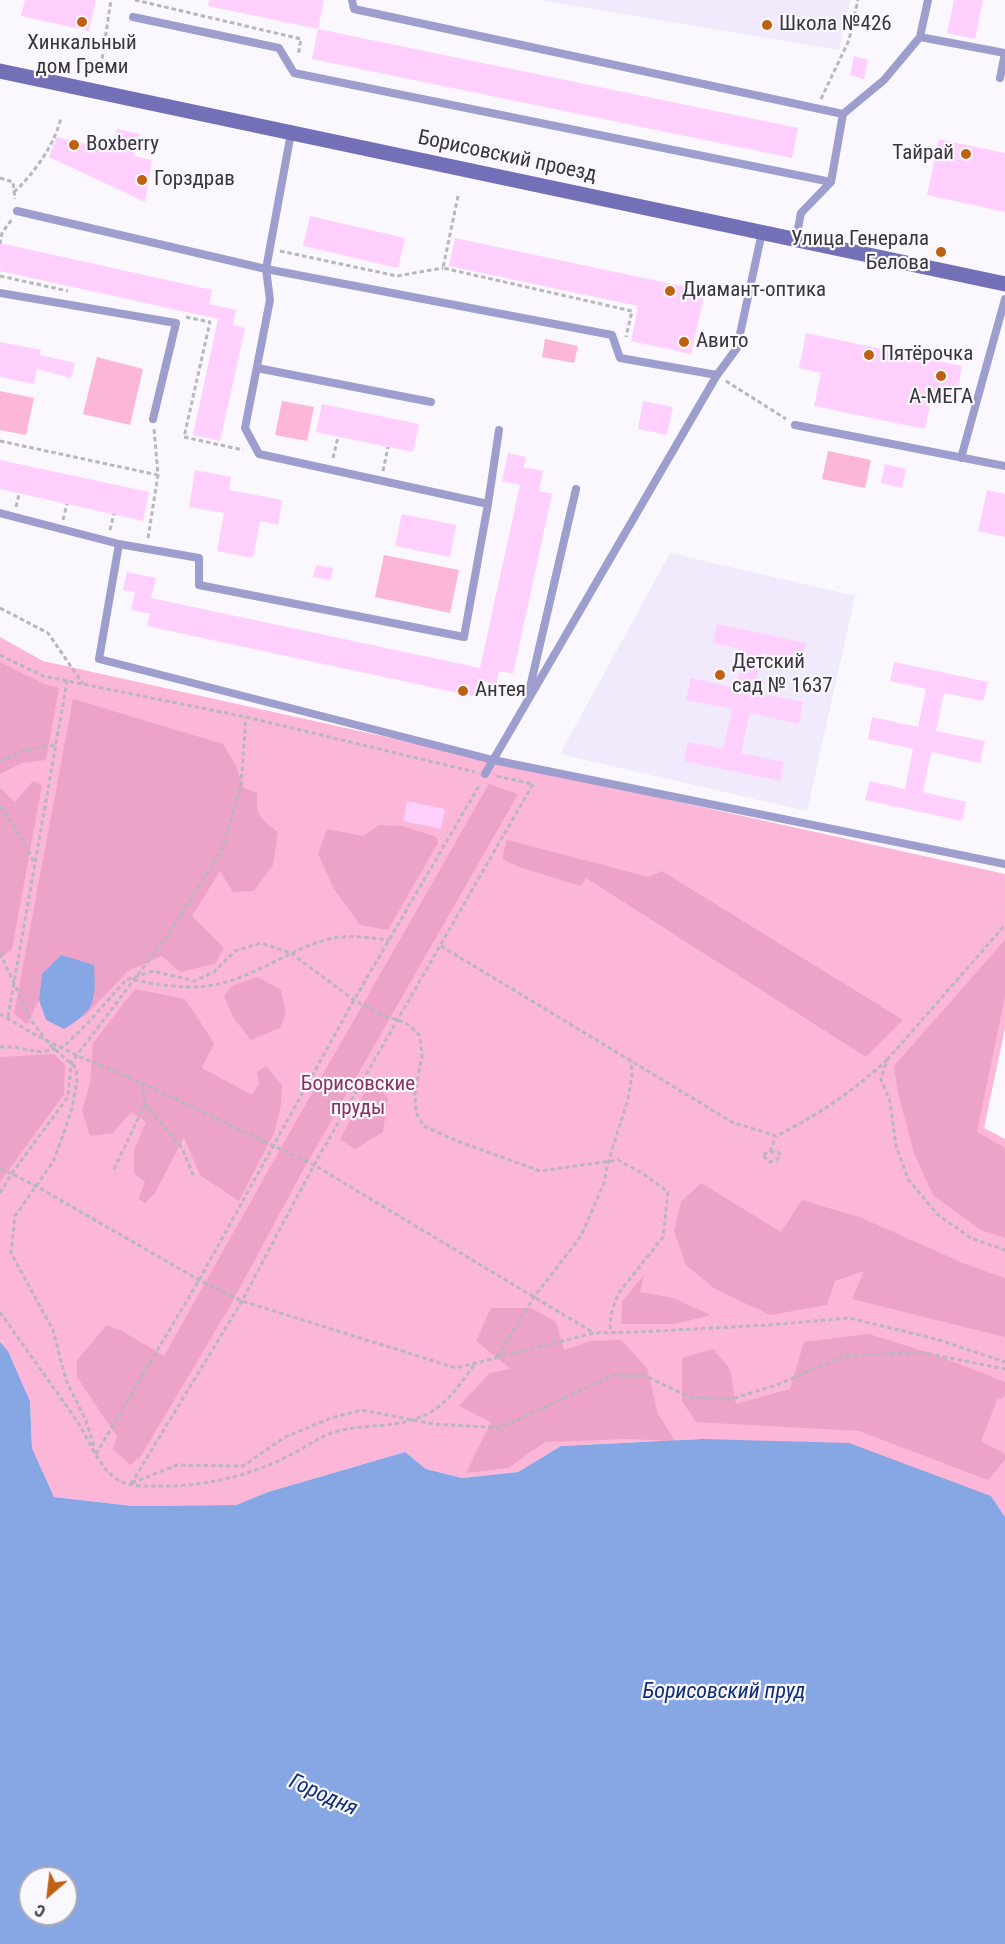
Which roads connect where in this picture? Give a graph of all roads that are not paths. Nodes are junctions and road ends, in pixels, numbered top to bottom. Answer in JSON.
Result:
{"nodes":[{"id":1,"x":352,"y":0,"type":"edge"},
{"id":2,"x":928,"y":0,"type":"edge"},
{"id":3,"x":133,"y":17,"type":"dead end"},
{"id":4,"x":920,"y":36,"type":"junction"},
{"id":5,"x":1005,"y":53,"type":"edge"},
{"id":6,"x":0,"y":71,"type":"edge"},
{"id":7,"x":999,"y":78,"type":"dead end"},
{"id":8,"x":843,"y":114,"type":"junction"},
{"id":9,"x":291,"y":133,"type":"junction"},
{"id":10,"x":831,"y":182,"type":"junction"},
{"id":11,"x":17,"y":211,"type":"dead end"},
{"id":12,"x":762,"y":232,"type":"junction"},
{"id":13,"x":796,"y":239,"type":"junction"},
{"id":14,"x":266,"y":269,"type":"junction"},
{"id":15,"x":1005,"y":284,"type":"edge"},
{"id":16,"x":0,"y":293,"type":"edge"},
{"id":17,"x":1005,"y":299,"type":"edge"},
{"id":18,"x":257,"y":368,"type":"junction"},
{"id":19,"x":717,"y":375,"type":"junction"},
{"id":20,"x":431,"y":402,"type":"dead end"},
{"id":21,"x":153,"y":419,"type":"road end"},
{"id":22,"x":795,"y":425,"type":"road end"},
{"id":23,"x":499,"y":430,"type":"dead end"},
{"id":24,"x":961,"y":458,"type":"junction"},
{"id":25,"x":1005,"y":466,"type":"edge"},
{"id":26,"x":576,"y":489,"type":"dead end"},
{"id":27,"x":488,"y":504,"type":"junction"},
{"id":28,"x":0,"y":513,"type":"edge"},
{"id":29,"x":118,"y":544,"type":"junction"},
{"id":30,"x":526,"y":703,"type":"junction"},
{"id":31,"x":493,"y":760,"type":"junction"},
{"id":32,"x":485,"y":774,"type":"road end"},
{"id":33,"x":1005,"y":864,"type":"edge"}],
"edges":[{"from":1,"to":8,"type":"lane"},
{"from":2,"to":4,"type":"lane"},
{"from":3,"to":10,"type":"lane"},
{"from":4,"to":5,"type":"lane"},
{"from":4,"to":8,"type":"lane"},
{"from":5,"to":7,"type":"lane"},
{"from":6,"to":9,"type":"street","name":"Борисовский проезд"},
{"from":8,"to":10,"type":"lane"},
{"from":9,"to":12,"type":"street","name":"Борисовский проезд"},
{"from":9,"to":14,"type":"lane"},
{"from":10,"to":13,"type":"lane"},
{"from":11,"to":14,"type":"lane"},
{"from":12,"to":13,"type":"street","name":"Борисовский проезд"},
{"from":12,"to":19,"type":"lane"},
{"from":13,"to":15,"type":"street","name":"Борисовский проезд"},
{"from":14,"to":18,"type":"lane"},
{"from":14,"to":19,"type":"lane"},
{"from":16,"to":21,"type":"lane"},
{"from":17,"to":24,"type":"lane"},
{"from":18,"to":20,"type":"lane"},
{"from":18,"to":27,"type":"lane"},
{"from":19,"to":30,"type":"lane"},
{"from":22,"to":24,"type":"lane"},
{"from":23,"to":27,"type":"lane"},
{"from":24,"to":25,"type":"lane"},
{"from":26,"to":30,"type":"lane"},
{"from":27,"to":29,"type":"lane"},
{"from":28,"to":29,"type":"lane"},
{"from":29,"to":31,"type":"lane"},
{"from":30,"to":31,"type":"lane"},
{"from":31,"to":32,"type":"lane"},
{"from":31,"to":33,"type":"lane"}]}
